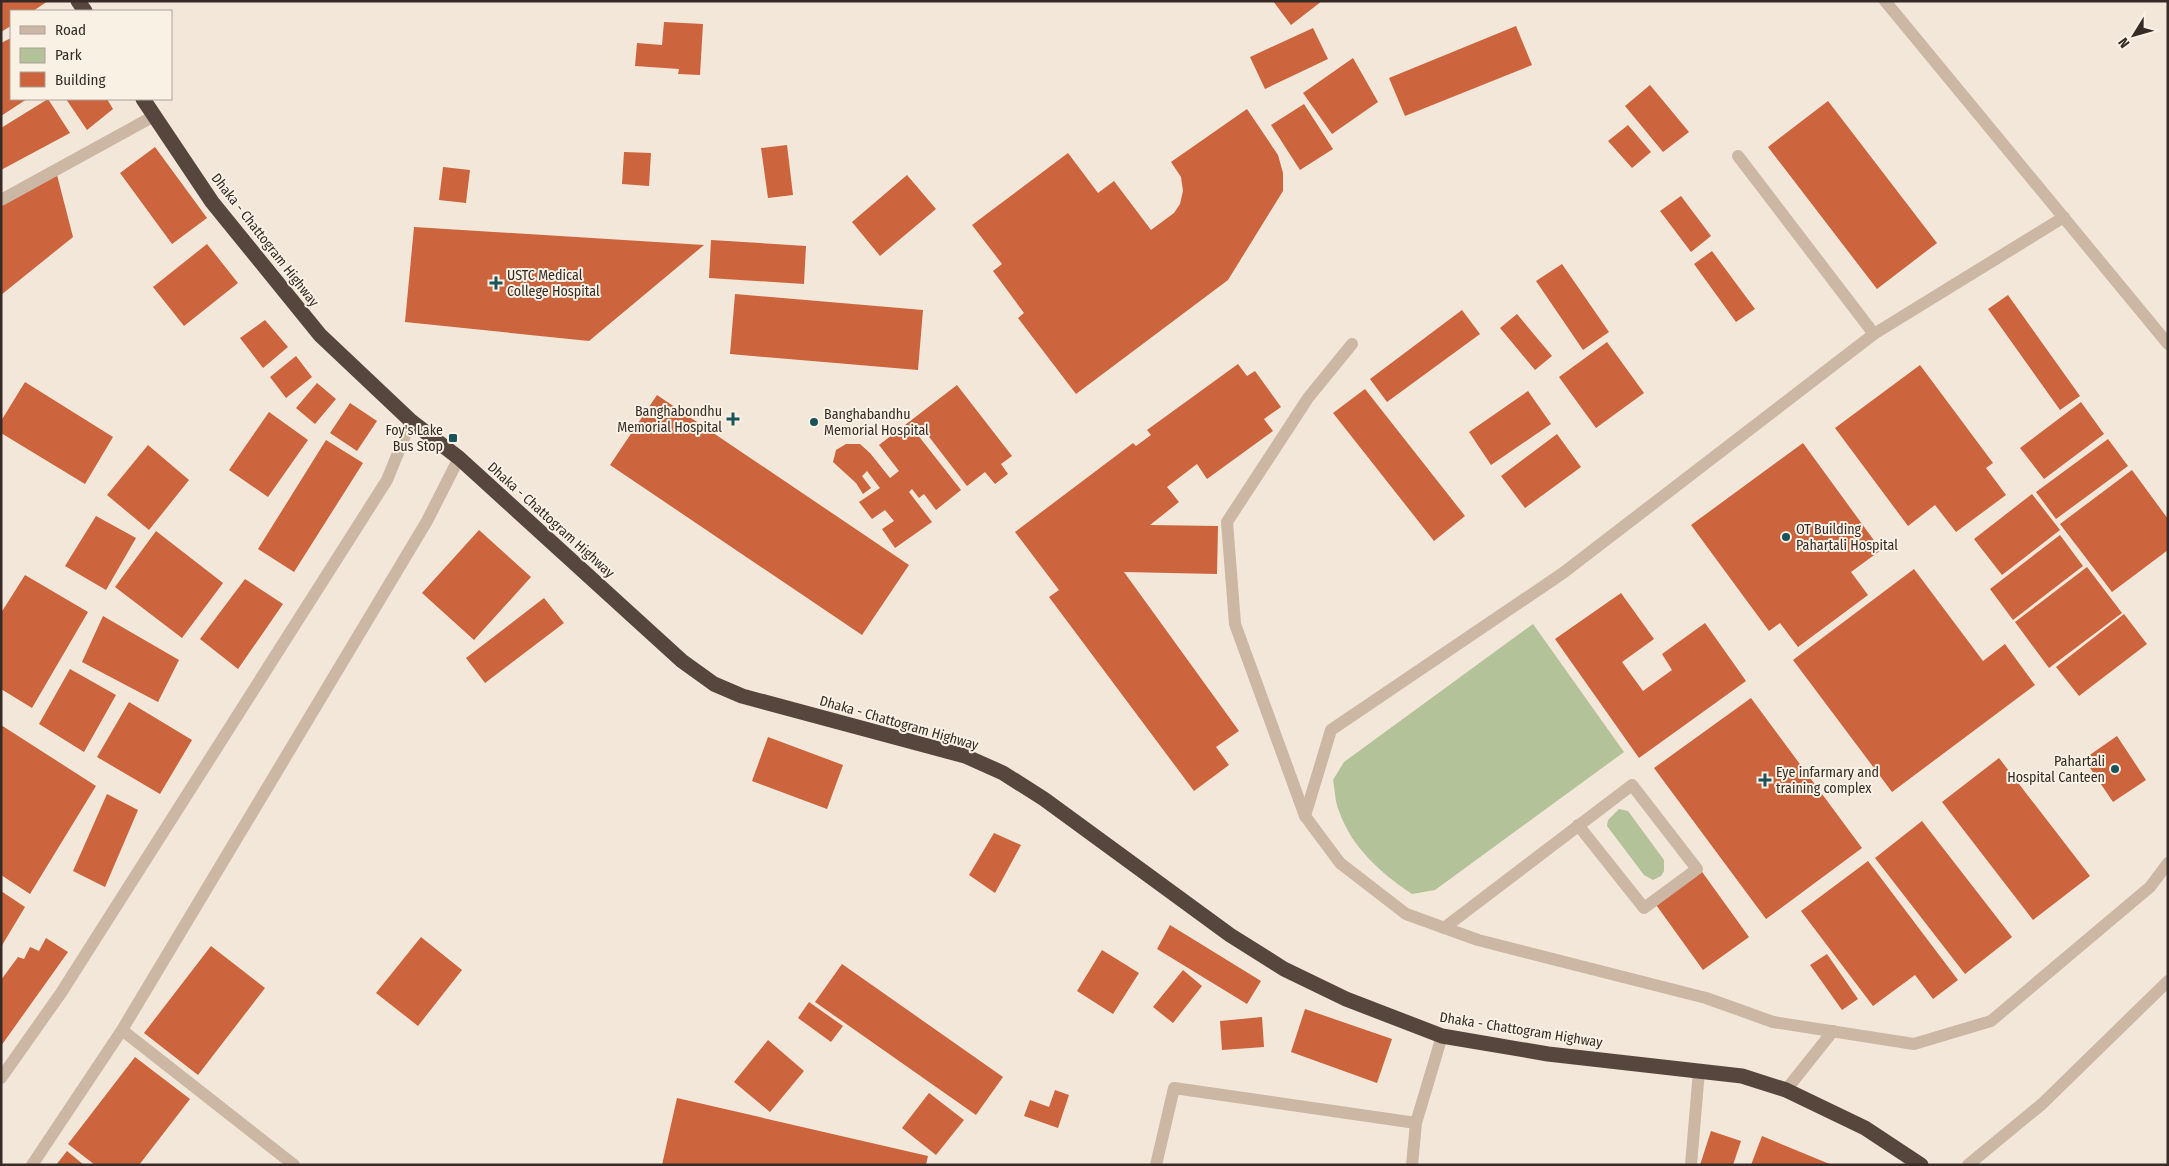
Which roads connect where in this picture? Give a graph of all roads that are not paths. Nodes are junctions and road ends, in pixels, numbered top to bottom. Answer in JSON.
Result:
{"nodes":[{"id":1,"x":1885,"y":1,"type":"edge"},
{"id":2,"x":144,"y":100,"type":"edge"},
{"id":3,"x":154,"y":116,"type":"junction"},
{"id":4,"x":1738,"y":156,"type":"dead end"},
{"id":5,"x":1,"y":200,"type":"edge"},
{"id":6,"x":2064,"y":217,"type":"junction"},
{"id":7,"x":1874,"y":334,"type":"junction"},
{"id":8,"x":1352,"y":344,"type":"dead end"},
{"id":9,"x":2168,"y":344,"type":"edge"},
{"id":10,"x":411,"y":422,"type":"junction"},
{"id":11,"x":459,"y":458,"type":"junction"},
{"id":12,"x":1305,"y":816,"type":"junction"},
{"id":13,"x":1578,"y":825,"type":"junction"},
{"id":14,"x":2168,"y":863,"type":"edge"},
{"id":15,"x":1444,"y":928,"type":"junction"},
{"id":16,"x":2168,"y":981,"type":"edge"},
{"id":17,"x":122,"y":1030,"type":"junction"},
{"id":18,"x":1834,"y":1031,"type":"junction"},
{"id":19,"x":1442,"y":1036,"type":"junction"},
{"id":20,"x":1699,"y":1071,"type":"junction"},
{"id":21,"x":1,"y":1078,"type":"edge"},
{"id":22,"x":1786,"y":1090,"type":"junction"},
{"id":23,"x":1416,"y":1123,"type":"junction"},
{"id":24,"x":32,"y":1165,"type":"edge"},
{"id":25,"x":294,"y":1165,"type":"edge"},
{"id":26,"x":1156,"y":1165,"type":"edge"},
{"id":27,"x":1412,"y":1165,"type":"edge"},
{"id":28,"x":1691,"y":1165,"type":"edge"},
{"id":29,"x":1921,"y":1165,"type":"edge"},
{"id":30,"x":1968,"y":1165,"type":"edge"}],
"edges":[{"from":1,"to":6,"type":"street"},
{"from":2,"to":3,"type":"highway","name":"Dhaka - Chattogram Highway"},
{"from":3,"to":5,"type":"street"},
{"from":3,"to":10,"type":"highway","name":"Dhaka - Chattogram Highway"},
{"from":4,"to":7,"type":"street"},
{"from":6,"to":7,"type":"street"},
{"from":6,"to":9,"type":"street"},
{"from":7,"to":12,"type":"street"},
{"from":8,"to":12,"type":"street"},
{"from":10,"to":11,"type":"highway","name":"Dhaka - Chattogram Highway"},
{"from":10,"to":21,"type":"street"},
{"from":11,"to":17,"type":"street"},
{"from":11,"to":19,"type":"highway","name":"Dhaka - Chattogram Highway"},
{"from":12,"to":15,"type":"street"},
{"from":13,"to":13,"type":"street"},
{"from":13,"to":15,"type":"street"},
{"from":14,"to":18,"type":"street"},
{"from":15,"to":18,"type":"street"},
{"from":16,"to":30,"type":"street"},
{"from":17,"to":24,"type":"street"},
{"from":17,"to":25,"type":"street"},
{"from":18,"to":22,"type":"street"},
{"from":19,"to":20,"type":"highway","name":"Dhaka - Chattogram Highway"},
{"from":19,"to":23,"type":"street"},
{"from":20,"to":22,"type":"highway","name":"Dhaka - Chattogram Highway"},
{"from":20,"to":28,"type":"street"},
{"from":22,"to":29,"type":"highway","name":"Dhaka - Chattogram Highway"},
{"from":23,"to":26,"type":"street"},
{"from":23,"to":27,"type":"street"}]}
